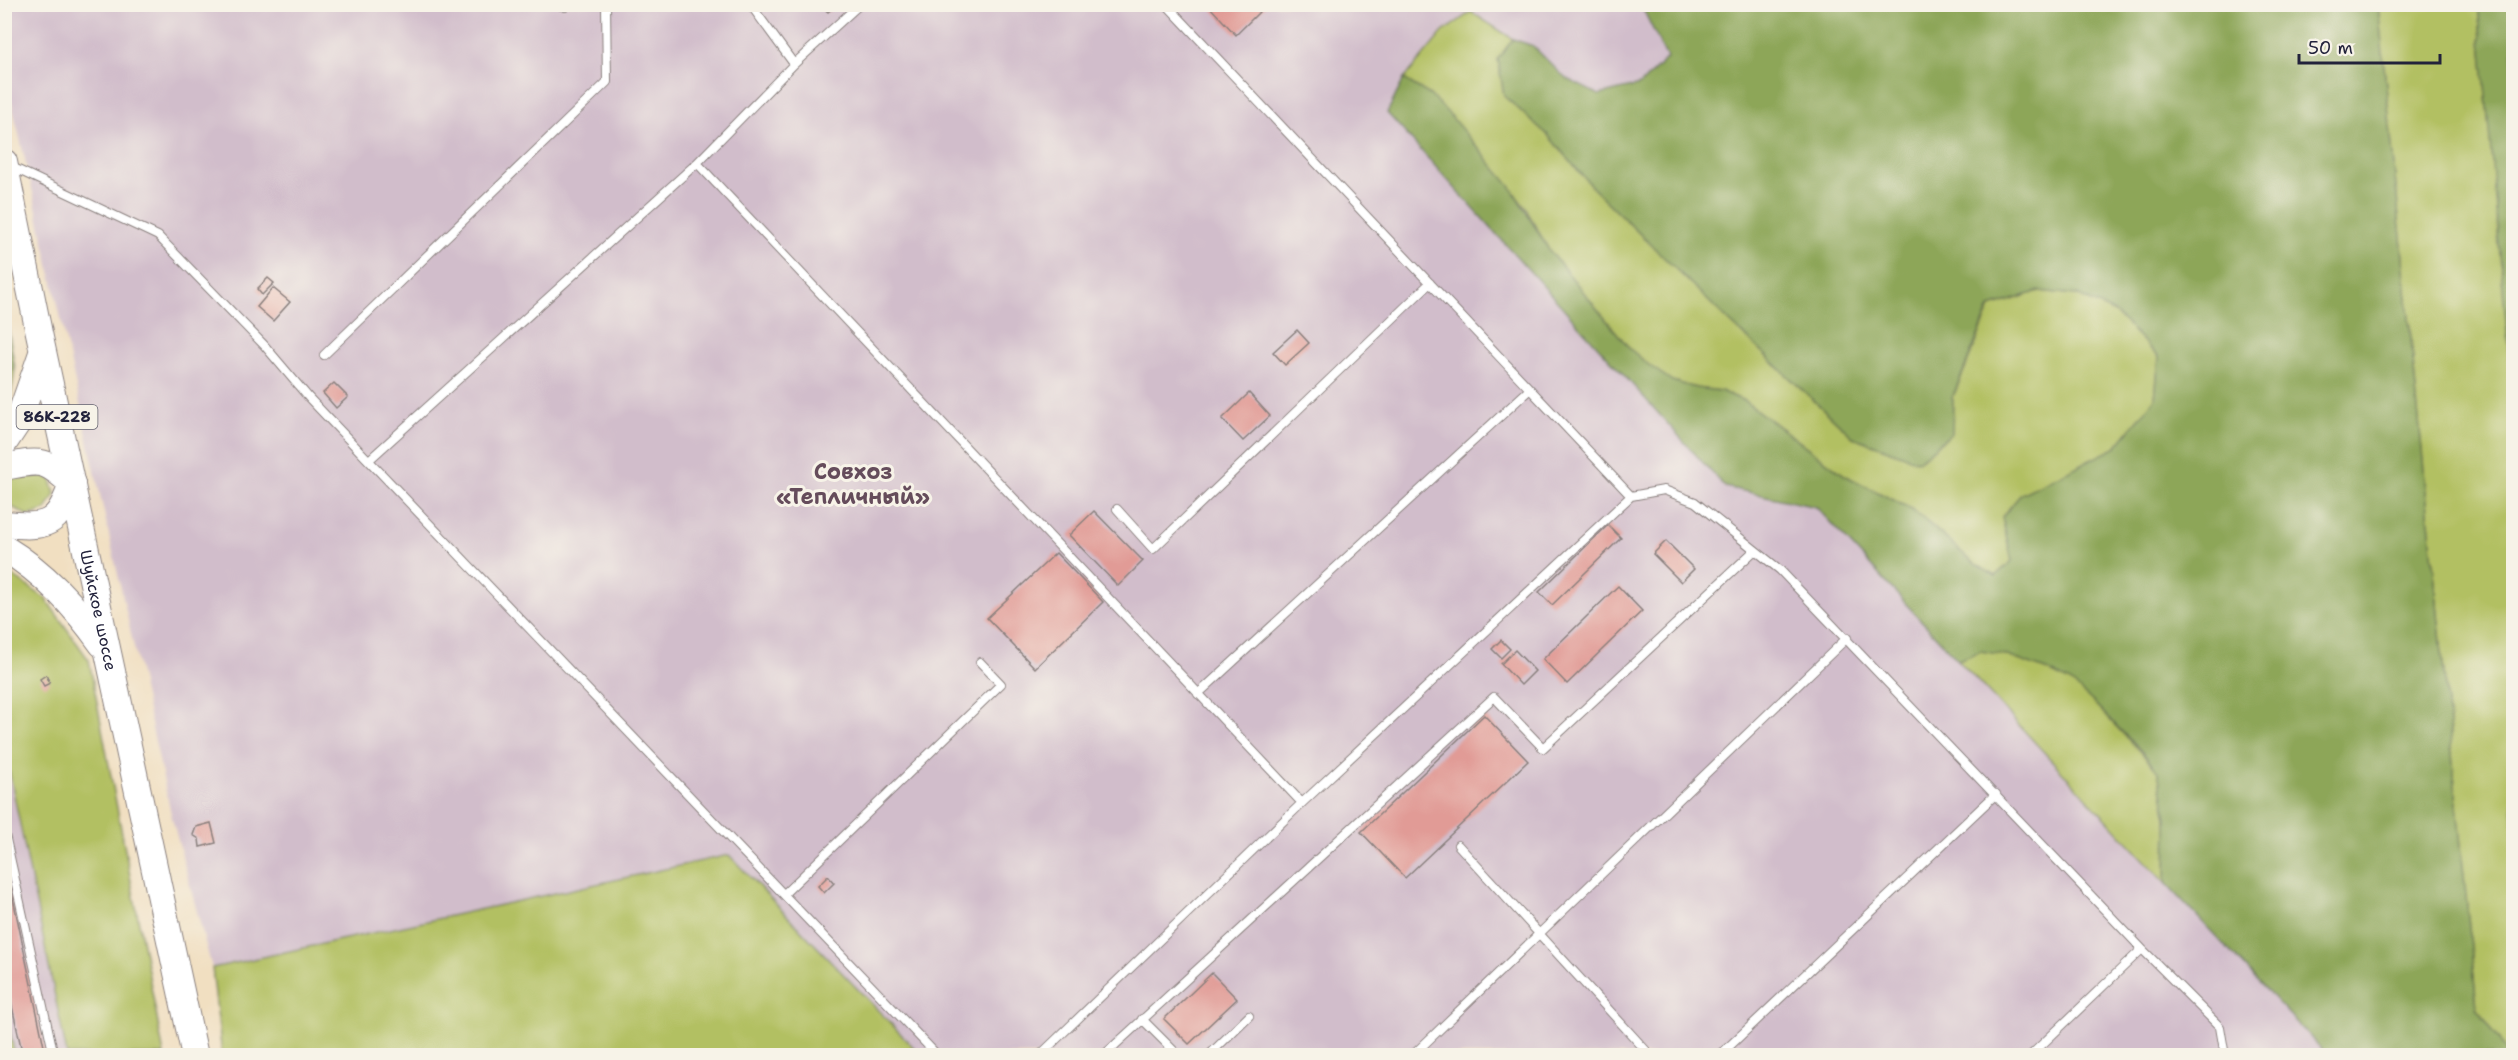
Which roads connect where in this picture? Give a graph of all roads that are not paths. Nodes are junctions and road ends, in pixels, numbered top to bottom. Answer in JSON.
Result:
{"nodes":[{"id":1,"x":556,"y":4,"type":"edge"},
{"id":2,"x":568,"y":4,"type":"edge"},
{"id":3,"x":606,"y":4,"type":"edge"},
{"id":4,"x":750,"y":4,"type":"edge"},
{"id":5,"x":860,"y":4,"type":"edge"},
{"id":6,"x":1166,"y":4,"type":"edge"},
{"id":7,"x":794,"y":64,"type":"junction"},
{"id":8,"x":5,"y":163,"type":"edge"},
{"id":9,"x":697,"y":163,"type":"junction"},
{"id":10,"x":1430,"y":283,"type":"junction"},
{"id":11,"x":43,"y":350,"type":"junction"},
{"id":12,"x":324,"y":355,"type":"dead end"},
{"id":13,"x":1530,"y":389,"type":"junction"},
{"id":14,"x":4,"y":443,"type":"edge"},
{"id":15,"x":369,"y":460,"type":"junction"},
{"id":16,"x":4,"y":467,"type":"edge"},
{"id":17,"x":72,"y":484,"type":"junction"},
{"id":18,"x":1631,"y":496,"type":"junction"},
{"id":19,"x":1117,"y":509,"type":"dead end"},
{"id":20,"x":4,"y":524,"type":"edge"},
{"id":21,"x":4,"y":548,"type":"edge"},
{"id":22,"x":1755,"y":550,"type":"junction"},
{"id":23,"x":1847,"y":638,"type":"junction"},
{"id":24,"x":109,"y":653,"type":"junction"},
{"id":25,"x":980,"y":662,"type":"dead end"},
{"id":26,"x":1198,"y":694,"type":"junction"},
{"id":27,"x":1996,"y":794,"type":"junction"},
{"id":28,"x":1302,"y":803,"type":"junction"},
{"id":29,"x":4,"y":830,"type":"edge"},
{"id":30,"x":1458,"y":845,"type":"dead end"},
{"id":31,"x":784,"y":894,"type":"junction"},
{"id":32,"x":1538,"y":934,"type":"junction"},
{"id":33,"x":2142,"y":949,"type":"junction"},
{"id":34,"x":1249,"y":1016,"type":"dead end"},
{"id":35,"x":1142,"y":1020,"type":"junction"},
{"id":36,"x":1049,"y":1052,"type":"edge"},
{"id":37,"x":54,"y":1056,"type":"edge"},
{"id":38,"x":195,"y":1056,"type":"edge"},
{"id":39,"x":938,"y":1056,"type":"edge"},
{"id":40,"x":1038,"y":1056,"type":"edge"},
{"id":41,"x":1103,"y":1056,"type":"edge"},
{"id":42,"x":1179,"y":1056,"type":"edge"},
{"id":43,"x":1209,"y":1056,"type":"edge"},
{"id":44,"x":1412,"y":1056,"type":"edge"},
{"id":45,"x":1651,"y":1056,"type":"edge"},
{"id":46,"x":1719,"y":1056,"type":"edge"},
{"id":47,"x":2030,"y":1056,"type":"edge"},
{"id":48,"x":2225,"y":1056,"type":"edge"}],
"edges":[{"from":1,"to":2,"type":"lane"},
{"from":3,"to":12,"type":"lane"},
{"from":4,"to":7,"type":"lane"},
{"from":5,"to":7,"type":"lane"},
{"from":6,"to":10,"type":"lane"},
{"from":7,"to":9,"type":"lane"},
{"from":8,"to":11,"type":"main road","name":"Шуйское шоссе","number":"86К-228"},
{"from":8,"to":15,"type":"lane"},
{"from":9,"to":15,"type":"lane"},
{"from":9,"to":26,"type":"lane"},
{"from":10,"to":13,"type":"lane"},
{"from":10,"to":19,"type":"lane"},
{"from":11,"to":14,"type":"main road"},
{"from":11,"to":17,"type":"main road","name":"Шуйское шоссе","number":"86К-228"},
{"from":13,"to":18,"type":"lane"},
{"from":13,"to":26,"type":"lane"},
{"from":15,"to":31,"type":"lane"},
{"from":16,"to":17,"type":"main road"},
{"from":17,"to":20,"type":"main road"},
{"from":17,"to":24,"type":"main road","name":"Шуйское шоссе"},
{"from":18,"to":22,"type":"lane"},
{"from":18,"to":28,"type":"lane"},
{"from":21,"to":24,"type":"main road"},
{"from":22,"to":23,"type":"lane"},
{"from":22,"to":35,"type":"lane"},
{"from":23,"to":27,"type":"lane"},
{"from":23,"to":32,"type":"lane"},
{"from":24,"to":38,"type":"main road","name":"Шуйское шоссе"},
{"from":25,"to":31,"type":"lane"},
{"from":26,"to":28,"type":"lane"},
{"from":27,"to":33,"type":"lane"},
{"from":27,"to":46,"type":"lane"},
{"from":28,"to":36,"type":"lane"},
{"from":29,"to":37,"type":"lane"},
{"from":30,"to":32,"type":"lane"},
{"from":31,"to":39,"type":"lane"},
{"from":32,"to":44,"type":"lane"},
{"from":32,"to":45,"type":"lane"},
{"from":33,"to":47,"type":"lane"},
{"from":33,"to":48,"type":"lane"},
{"from":34,"to":43,"type":"lane"},
{"from":35,"to":41,"type":"lane"},
{"from":35,"to":42,"type":"lane"},
{"from":36,"to":40,"type":"lane"}]}
